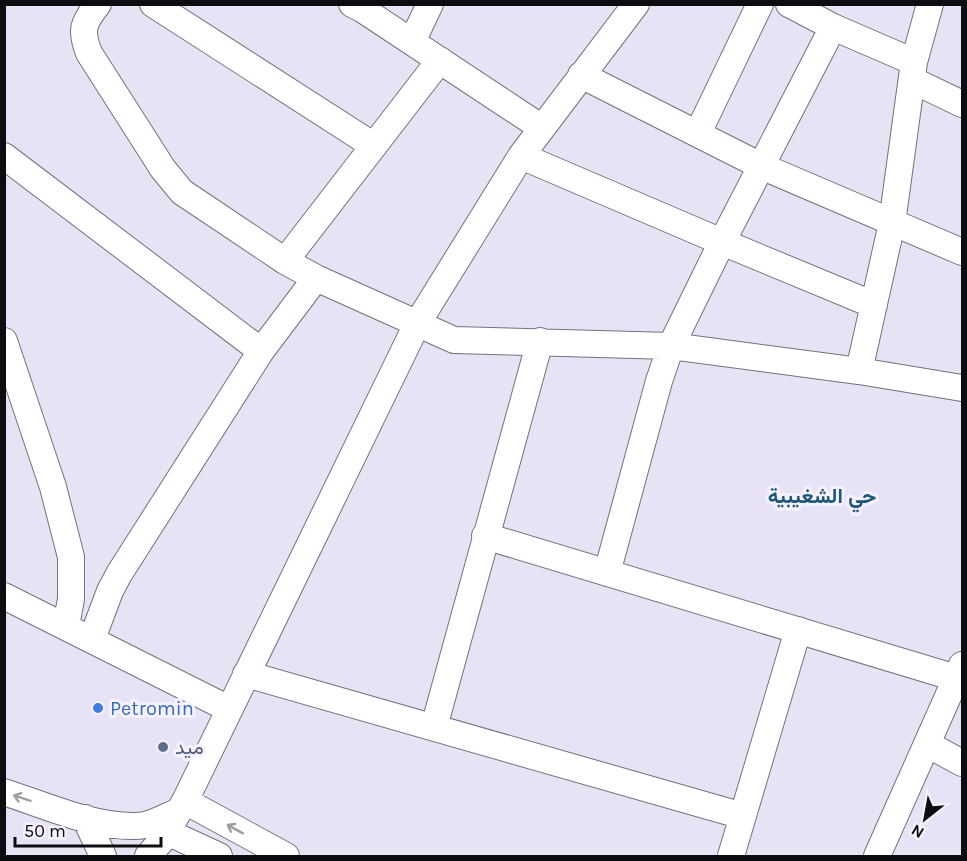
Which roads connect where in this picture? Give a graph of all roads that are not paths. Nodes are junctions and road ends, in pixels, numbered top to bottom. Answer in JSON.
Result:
{"nodes":[{"id":1,"x":98,"y":4,"type":"edge"},
{"id":2,"x":153,"y":4,"type":"edge"},
{"id":3,"x":352,"y":4,"type":"edge"},
{"id":4,"x":429,"y":4,"type":"edge"},
{"id":5,"x":636,"y":4,"type":"edge"},
{"id":6,"x":760,"y":4,"type":"edge"},
{"id":7,"x":789,"y":4,"type":"edge"},
{"id":8,"x":930,"y":4,"type":"edge"},
{"id":9,"x":833,"y":27,"type":"junction"},
{"id":10,"x":412,"y":42,"type":"junction"},
{"id":11,"x":440,"y":60,"type":"junction"},
{"id":12,"x":913,"y":71,"type":"junction"},
{"id":13,"x":581,"y":75,"type":"junction"},
{"id":14,"x":963,"y":104,"type":"edge"},
{"id":15,"x":542,"y":128,"type":"junction"},
{"id":16,"x":698,"y":133,"type":"junction"},
{"id":17,"x":374,"y":146,"type":"junction"},
{"id":18,"x":4,"y":156,"type":"edge"},
{"id":19,"x":521,"y":156,"type":"junction"},
{"id":20,"x":761,"y":166,"type":"junction"},
{"id":21,"x":892,"y":224,"type":"junction"},
{"id":22,"x":722,"y":242,"type":"junction"},
{"id":23,"x":963,"y":252,"type":"edge"},
{"id":24,"x":285,"y":261,"type":"junction"},
{"id":25,"x":316,"y":278,"type":"junction"},
{"id":26,"x":874,"y":305,"type":"junction"},
{"id":27,"x":417,"y":324,"type":"junction"},
{"id":28,"x":4,"y":341,"type":"edge"},
{"id":29,"x":540,"y":341,"type":"junction"},
{"id":30,"x":671,"y":346,"type":"junction"},
{"id":31,"x":261,"y":351,"type":"junction"},
{"id":32,"x":859,"y":371,"type":"junction"},
{"id":33,"x":12,"y":388,"type":"edge"},
{"id":34,"x":963,"y":388,"type":"edge"},
{"id":35,"x":485,"y":536,"type":"junction"},
{"id":36,"x":607,"y":573,"type":"junction"},
{"id":37,"x":4,"y":596,"type":"edge"},
{"id":38,"x":66,"y":626,"type":"junction"},
{"id":39,"x":798,"y":630,"type":"junction"},
{"id":40,"x":92,"y":639,"type":"junction"},
{"id":41,"x":959,"y":671,"type":"edge"},
{"id":42,"x":246,"y":674,"type":"junction"},
{"id":43,"x":229,"y":709,"type":"junction"},
{"id":44,"x":434,"y":727,"type":"junction"},
{"id":45,"x":927,"y":744,"type":"junction"},
{"id":46,"x":963,"y":763,"type":"edge"},
{"id":47,"x":4,"y":792,"type":"edge"},
{"id":48,"x":177,"y":814,"type":"junction"},
{"id":49,"x":743,"y":816,"type":"junction"},
{"id":50,"x":85,"y":818,"type":"junction"},
{"id":51,"x":103,"y":856,"type":"edge"},
{"id":52,"x":148,"y":856,"type":"edge"},
{"id":53,"x":219,"y":856,"type":"edge"},
{"id":54,"x":286,"y":856,"type":"edge"},
{"id":55,"x":731,"y":856,"type":"edge"},
{"id":56,"x":877,"y":856,"type":"edge"}],
"edges":[{"from":1,"to":24,"type":"street"},
{"from":2,"to":17,"type":"street"},
{"from":3,"to":10,"type":"street"},
{"from":4,"to":10,"type":"street"},
{"from":5,"to":13,"type":"street"},
{"from":6,"to":16,"type":"street"},
{"from":7,"to":9,"type":"street"},
{"from":8,"to":12,"type":"street"},
{"from":9,"to":12,"type":"street"},
{"from":9,"to":20,"type":"street"},
{"from":10,"to":11,"type":"street"},
{"from":11,"to":15,"type":"street"},
{"from":11,"to":17,"type":"street"},
{"from":12,"to":14,"type":"street"},
{"from":12,"to":21,"type":"street"},
{"from":13,"to":15,"type":"street"},
{"from":13,"to":16,"type":"street"},
{"from":15,"to":19,"type":"street"},
{"from":16,"to":20,"type":"street"},
{"from":17,"to":24,"type":"street"},
{"from":18,"to":31,"type":"street"},
{"from":19,"to":22,"type":"street"},
{"from":19,"to":27,"type":"street"},
{"from":20,"to":21,"type":"street"},
{"from":20,"to":22,"type":"street"},
{"from":21,"to":23,"type":"street"},
{"from":21,"to":26,"type":"street"},
{"from":22,"to":26,"type":"street"},
{"from":22,"to":30,"type":"street"},
{"from":24,"to":25,"type":"street"},
{"from":25,"to":27,"type":"street"},
{"from":25,"to":31,"type":"street"},
{"from":26,"to":32,"type":"street"},
{"from":27,"to":29,"type":"street"},
{"from":27,"to":42,"type":"street"},
{"from":28,"to":33,"type":"street"},
{"from":29,"to":30,"type":"street"},
{"from":29,"to":35,"type":"street"},
{"from":30,"to":32,"type":"street"},
{"from":30,"to":36,"type":"street"},
{"from":31,"to":40,"type":"street"},
{"from":32,"to":34,"type":"street"},
{"from":33,"to":38,"type":"street"},
{"from":35,"to":36,"type":"street"},
{"from":35,"to":44,"type":"street"},
{"from":36,"to":39,"type":"street"},
{"from":37,"to":38,"type":"street"},
{"from":38,"to":40,"type":"street"},
{"from":39,"to":41,"type":"street"},
{"from":39,"to":49,"type":"street"},
{"from":40,"to":43,"type":"street"},
{"from":41,"to":45,"type":"street"},
{"from":42,"to":43,"type":"street"},
{"from":42,"to":44,"type":"street"},
{"from":43,"to":48,"type":"street"},
{"from":44,"to":49,"type":"street"},
{"from":45,"to":46,"type":"street"},
{"from":45,"to":56,"type":"street"},
{"from":50,"to":47,"type":"street","one_way":true},
{"from":48,"to":50,"type":"street"},
{"from":48,"to":52,"type":"street"},
{"from":48,"to":53,"type":"street"},
{"from":54,"to":48,"type":"street","one_way":true},
{"from":49,"to":55,"type":"street"},
{"from":50,"to":51,"type":"street"}]}
